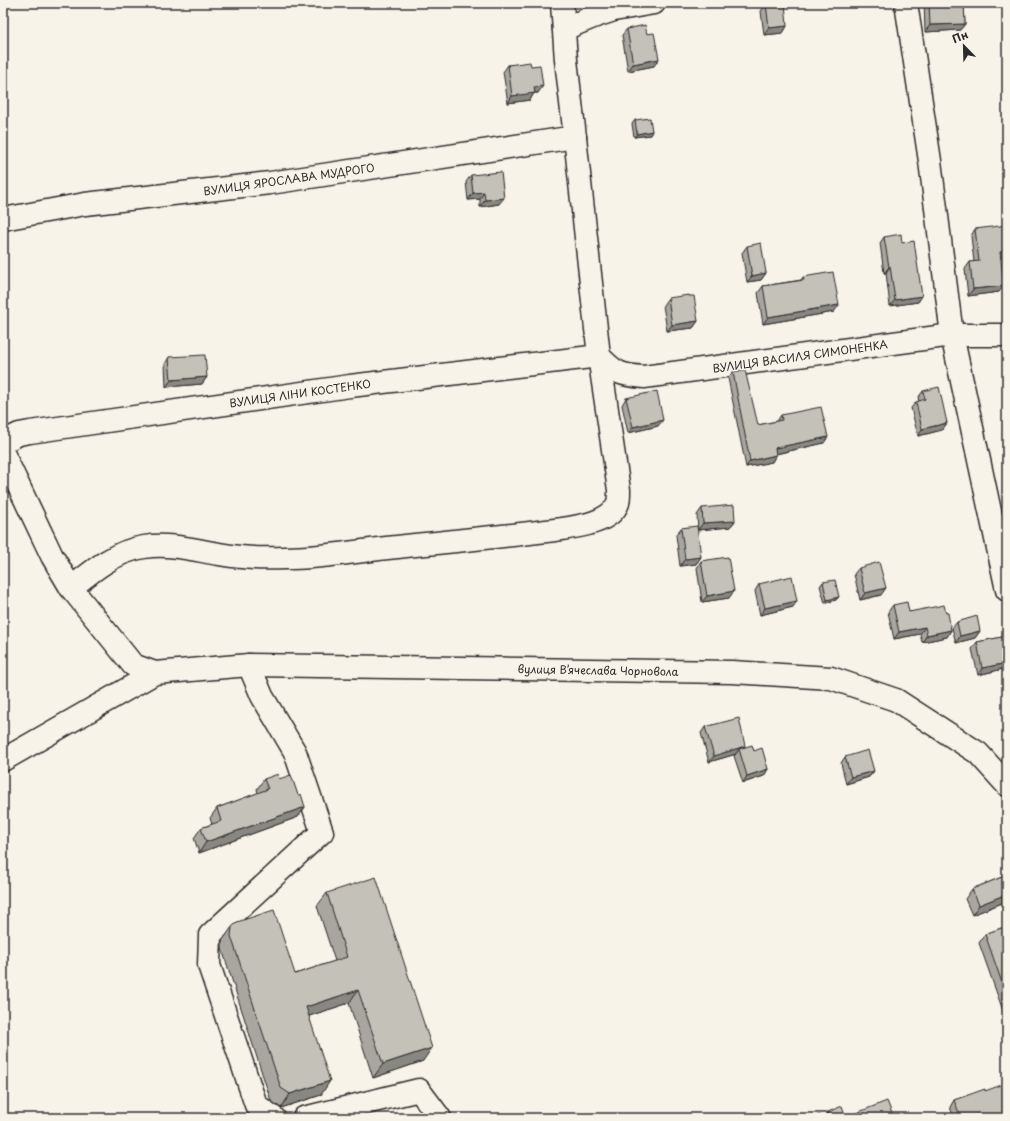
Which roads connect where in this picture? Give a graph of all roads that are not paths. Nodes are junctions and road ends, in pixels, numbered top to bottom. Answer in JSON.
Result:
{"nodes":[{"id":1,"x":562,"y":3,"type":"edge"},
{"id":2,"x":654,"y":3,"type":"edge"},
{"id":3,"x":906,"y":3,"type":"edge"},
{"id":4,"x":564,"y":29,"type":"junction"},
{"id":5,"x":575,"y":137,"type":"junction"},
{"id":6,"x":3,"y":219,"type":"edge"},
{"id":7,"x":1007,"y":335,"type":"edge"},
{"id":8,"x":952,"y":336,"type":"junction"},
{"id":9,"x":599,"y":356,"type":"junction"},
{"id":10,"x":3,"y":442,"type":"edge"},
{"id":11,"x":3,"y":453,"type":"edge"},
{"id":12,"x":71,"y":588,"type":"junction"},
{"id":13,"x":1007,"y":590,"type":"edge"},
{"id":14,"x":249,"y":665,"type":"junction"},
{"id":15,"x":155,"y":673,"type":"junction"},
{"id":16,"x":3,"y":760,"type":"edge"},
{"id":17,"x":1007,"y":784,"type":"edge"},
{"id":18,"x":274,"y":1118,"type":"edge"},
{"id":19,"x":304,"y":1118,"type":"edge"},
{"id":20,"x":440,"y":1118,"type":"edge"}],
"edges":[{"from":1,"to":4,"type":"street"},
{"from":2,"to":4,"type":"street"},
{"from":3,"to":8,"type":"street"},
{"from":4,"to":5,"type":"street"},
{"from":5,"to":6,"type":"street","name":"ВУЛИЦЯ ЯРОСЛАВА МУДРОГО"},
{"from":5,"to":9,"type":"street"},
{"from":7,"to":8,"type":"street","name":"ВУЛИЦЯ ВАСИЛЯ СИМОНЕНКА"},
{"from":8,"to":9,"type":"street","name":"ВУЛИЦЯ ВАСИЛЯ СИМОНЕНКА"},
{"from":8,"to":13,"type":"street"},
{"from":9,"to":10,"type":"street","name":"ВУЛИЦЯ ЛІНИ КОСТЕНКО"},
{"from":9,"to":12,"type":"street"},
{"from":11,"to":12,"type":"street"},
{"from":12,"to":15,"type":"street"},
{"from":14,"to":15,"type":"street","name":"вулиця Вʼячеслава Чорновола"},
{"from":14,"to":17,"type":"street","name":"вулиця Вʼячеслава Чорновола"},
{"from":14,"to":18,"type":"street"},
{"from":15,"to":16,"type":"street"},
{"from":19,"to":20,"type":"street"}]}
